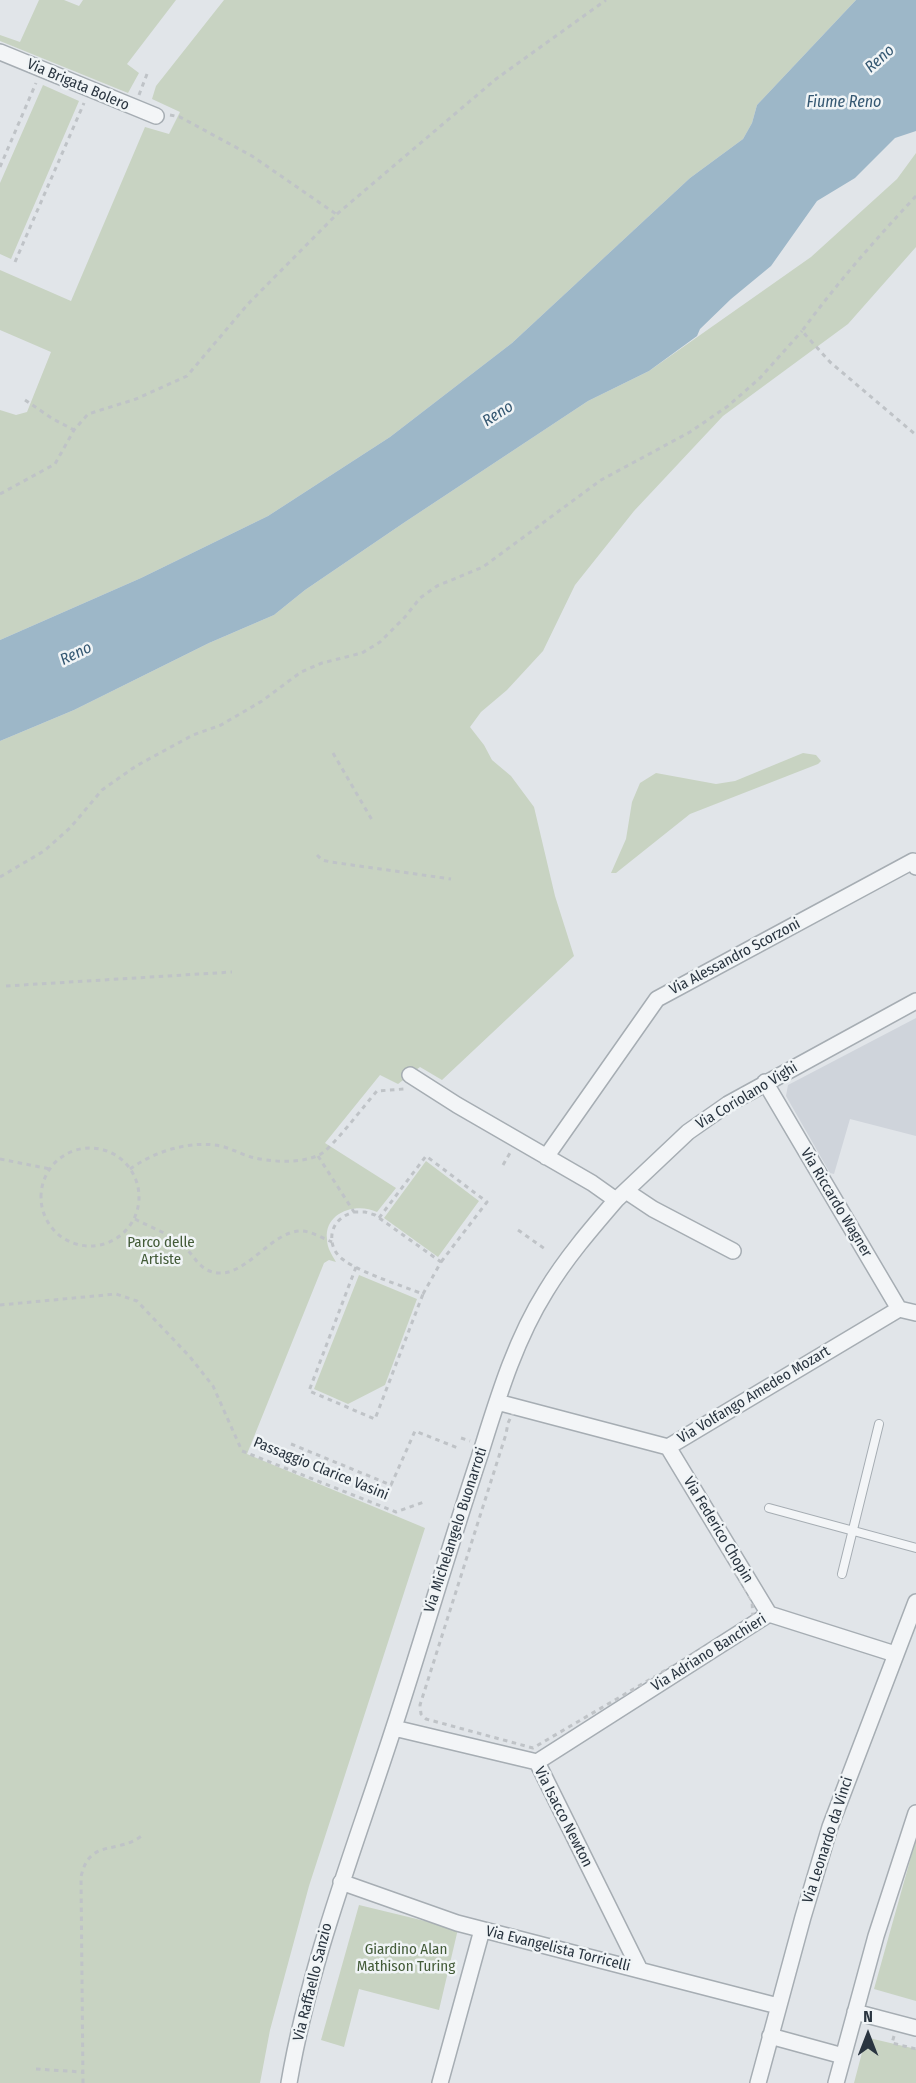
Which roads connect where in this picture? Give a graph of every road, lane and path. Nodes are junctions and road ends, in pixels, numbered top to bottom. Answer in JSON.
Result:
{"nodes":[{"id":1,"x":606,"y":0,"type":"edge"},
{"id":2,"x":0,"y":52,"type":"edge"},
{"id":3,"x":147,"y":74,"type":"dead end"},
{"id":4,"x":38,"y":78,"type":"dead end"},
{"id":5,"x":86,"y":99,"type":"dead end"},
{"id":6,"x":135,"y":108,"type":"junction"},
{"id":7,"x":156,"y":116,"type":"joint"},
{"id":8,"x":0,"y":167,"type":"edge"},
{"id":9,"x":916,"y":196,"type":"edge"},
{"id":10,"x":336,"y":214,"type":"junction"},
{"id":11,"x":15,"y":262,"type":"dead end"},
{"id":12,"x":802,"y":331,"type":"junction"},
{"id":13,"x":25,"y":400,"type":"dead end"},
{"id":14,"x":74,"y":430,"type":"junction"},
{"id":15,"x":916,"y":435,"type":"edge"},
{"id":16,"x":0,"y":494,"type":"edge"},
{"id":17,"x":333,"y":753,"type":"dead end"},
{"id":18,"x":372,"y":820,"type":"dead end"},
{"id":19,"x":317,"y":855,"type":"dead end"},
{"id":20,"x":916,"y":867,"type":"edge"},
{"id":21,"x":0,"y":877,"type":"edge"},
{"id":22,"x":451,"y":879,"type":"dead end"},
{"id":23,"x":232,"y":972,"type":"dead end"},
{"id":24,"x":6,"y":986,"type":"dead end"},
{"id":25,"x":916,"y":1001,"type":"edge"},
{"id":26,"x":408,"y":1082,"type":"joint"},
{"id":27,"x":765,"y":1082,"type":"junction"},
{"id":28,"x":512,"y":1150,"type":"dead end"},
{"id":29,"x":318,"y":1156,"type":"junction"},
{"id":30,"x":546,"y":1157,"type":"junction"},
{"id":31,"x":0,"y":1159,"type":"edge"},
{"id":32,"x":502,"y":1165,"type":"dead end"},
{"id":33,"x":50,"y":1169,"type":"junction"},
{"id":34,"x":130,"y":1169,"type":"junction"},
{"id":35,"x":621,"y":1196,"type":"junction"},
{"id":36,"x":354,"y":1212,"type":"junction"},
{"id":37,"x":379,"y":1218,"type":"junction"},
{"id":38,"x":135,"y":1219,"type":"junction"},
{"id":39,"x":518,"y":1230,"type":"dead end"},
{"id":40,"x":332,"y":1242,"type":"junction"},
{"id":41,"x":545,"y":1249,"type":"dead end"},
{"id":42,"x":734,"y":1251,"type":"dead end"},
{"id":43,"x":441,"y":1262,"type":"junction"},
{"id":44,"x":356,"y":1267,"type":"junction"},
{"id":45,"x":423,"y":1294,"type":"junction"},
{"id":46,"x":0,"y":1305,"type":"edge"},
{"id":47,"x":898,"y":1309,"type":"junction"},
{"id":48,"x":916,"y":1313,"type":"edge"},
{"id":49,"x":497,"y":1402,"type":"junction"},
{"id":50,"x":879,"y":1424,"type":"dead end"},
{"id":51,"x":291,"y":1443,"type":"dead end"},
{"id":52,"x":458,"y":1448,"type":"dead end"},
{"id":53,"x":666,"y":1448,"type":"junction"},
{"id":54,"x":424,"y":1502,"type":"dead end"},
{"id":55,"x":769,"y":1508,"type":"dead end"},
{"id":56,"x":853,"y":1531,"type":"junction"},
{"id":57,"x":916,"y":1548,"type":"edge"},
{"id":58,"x":842,"y":1574,"type":"dead end"},
{"id":59,"x":916,"y":1602,"type":"edge"},
{"id":60,"x":769,"y":1614,"type":"junction"},
{"id":61,"x":895,"y":1654,"type":"junction"},
{"id":62,"x":394,"y":1728,"type":"junction"},
{"id":63,"x":537,"y":1762,"type":"junction"},
{"id":64,"x":916,"y":1813,"type":"edge"},
{"id":65,"x":143,"y":1835,"type":"dead end"},
{"id":66,"x":340,"y":1882,"type":"junction"},
{"id":67,"x":482,"y":1930,"type":"junction"},
{"id":68,"x":640,"y":1970,"type":"junction"},
{"id":69,"x":778,"y":2006,"type":"junction"},
{"id":70,"x":855,"y":2012,"type":"junction"},
{"id":71,"x":916,"y":2028,"type":"edge"},
{"id":72,"x":770,"y":2036,"type":"junction"},
{"id":73,"x":843,"y":2056,"type":"junction"},
{"id":74,"x":36,"y":2069,"type":"dead end"},
{"id":75,"x":82,"y":2072,"type":"junction"},
{"id":76,"x":83,"y":2083,"type":"edge"},
{"id":77,"x":289,"y":2083,"type":"edge"},
{"id":78,"x":440,"y":2083,"type":"edge"},
{"id":79,"x":758,"y":2083,"type":"edge"},
{"id":80,"x":836,"y":2083,"type":"edge"}],
"edges":[{"from":1,"to":10,"type":"path"},
{"from":2,"to":6,"type":"street","name":"Via Brigata Bolero"},
{"from":3,"to":6,"type":"path"},
{"from":4,"to":8,"type":"path"},
{"from":5,"to":11,"type":"path"},
{"from":6,"to":7,"type":"street","name":"Via Brigata Bolero"},
{"from":7,"to":10,"type":"path"},
{"from":9,"to":12,"type":"path"},
{"from":10,"to":14,"type":"path"},
{"from":12,"to":15,"type":"path"},
{"from":12,"to":21,"type":"path"},
{"from":13,"to":14,"type":"path"},
{"from":14,"to":16,"type":"path"},
{"from":17,"to":18,"type":"path"},
{"from":19,"to":22,"type":"path"},
{"from":20,"to":30,"type":"street","name":"Via Alessandro Scorzoni"},
{"from":23,"to":24,"type":"path"},
{"from":25,"to":27,"type":"street","name":"Via Coriolano Vighi"},
{"from":26,"to":29,"type":"path"},
{"from":26,"to":30,"type":"street"},
{"from":27,"to":35,"type":"street","name":"Via Coriolano Vighi"},
{"from":27,"to":47,"type":"street","name":"Via Riccardo Wagner"},
{"from":28,"to":32,"type":"path"},
{"from":29,"to":34,"type":"path"},
{"from":29,"to":36,"type":"path"},
{"from":30,"to":35,"type":"street"},
{"from":31,"to":33,"type":"path"},
{"from":33,"to":34,"type":"path"},
{"from":33,"to":38,"type":"path"},
{"from":34,"to":38,"type":"path"},
{"from":35,"to":42,"type":"street"},
{"from":35,"to":49,"type":"street","name":"Via Michelangelo Buonarroti"},
{"from":36,"to":37,"type":"path"},
{"from":36,"to":40,"type":"path"},
{"from":37,"to":43,"type":"path"},
{"from":37,"to":43,"type":"path"},
{"from":38,"to":40,"type":"path"},
{"from":39,"to":41,"type":"path"},
{"from":40,"to":44,"type":"path"},
{"from":43,"to":45,"type":"path"},
{"from":44,"to":45,"type":"path"},
{"from":44,"to":45,"type":"path"},
{"from":46,"to":54,"type":"path","name":"Passaggio Clarice Vasini"},
{"from":47,"to":48,"type":"street"},
{"from":47,"to":53,"type":"street","name":"Via Volfango Amedeo Mozart"},
{"from":49,"to":53,"type":"street","name":"Via Volfango Amedeo Mozart"},
{"from":49,"to":62,"type":"street","name":"Via Michelangelo Buonarroti"},
{"from":50,"to":56,"type":"lane"},
{"from":51,"to":52,"type":"path"},
{"from":53,"to":53,"type":"path"},
{"from":53,"to":60,"type":"street","name":"Via Federico Chopin"},
{"from":55,"to":56,"type":"lane"},
{"from":56,"to":57,"type":"lane"},
{"from":56,"to":58,"type":"lane"},
{"from":59,"to":61,"type":"street","name":"Via Leonardo da Vinci"},
{"from":60,"to":61,"type":"street","name":"Via Adriano Banchieri"},
{"from":60,"to":63,"type":"street","name":"Via Adriano Banchieri"},
{"from":61,"to":69,"type":"street","name":"Via Leonardo da Vinci"},
{"from":62,"to":63,"type":"street","name":"Via Isacco Newton"},
{"from":62,"to":66,"type":"street","name":"Via Michelangelo Buonarroti"},
{"from":63,"to":68,"type":"street","name":"Via Isacco Newton"},
{"from":64,"to":70,"type":"street"},
{"from":65,"to":75,"type":"path"},
{"from":66,"to":67,"type":"street","name":"Via Evangelista Torricelli"},
{"from":66,"to":77,"type":"street","name":"Via Raffaello Sanzio"},
{"from":67,"to":68,"type":"street","name":"Via Evangelista Torricelli"},
{"from":67,"to":78,"type":"street"},
{"from":68,"to":69,"type":"street","name":"Via Evangelista Torricelli"},
{"from":69,"to":72,"type":"street","name":"Via Leonardo da Vinci"},
{"from":70,"to":71,"type":"street"},
{"from":70,"to":73,"type":"street"},
{"from":72,"to":73,"type":"street"},
{"from":72,"to":79,"type":"street","name":"Via Leonardo da Vinci"},
{"from":73,"to":80,"type":"street"},
{"from":74,"to":75,"type":"path"},
{"from":75,"to":76,"type":"path"}]}
